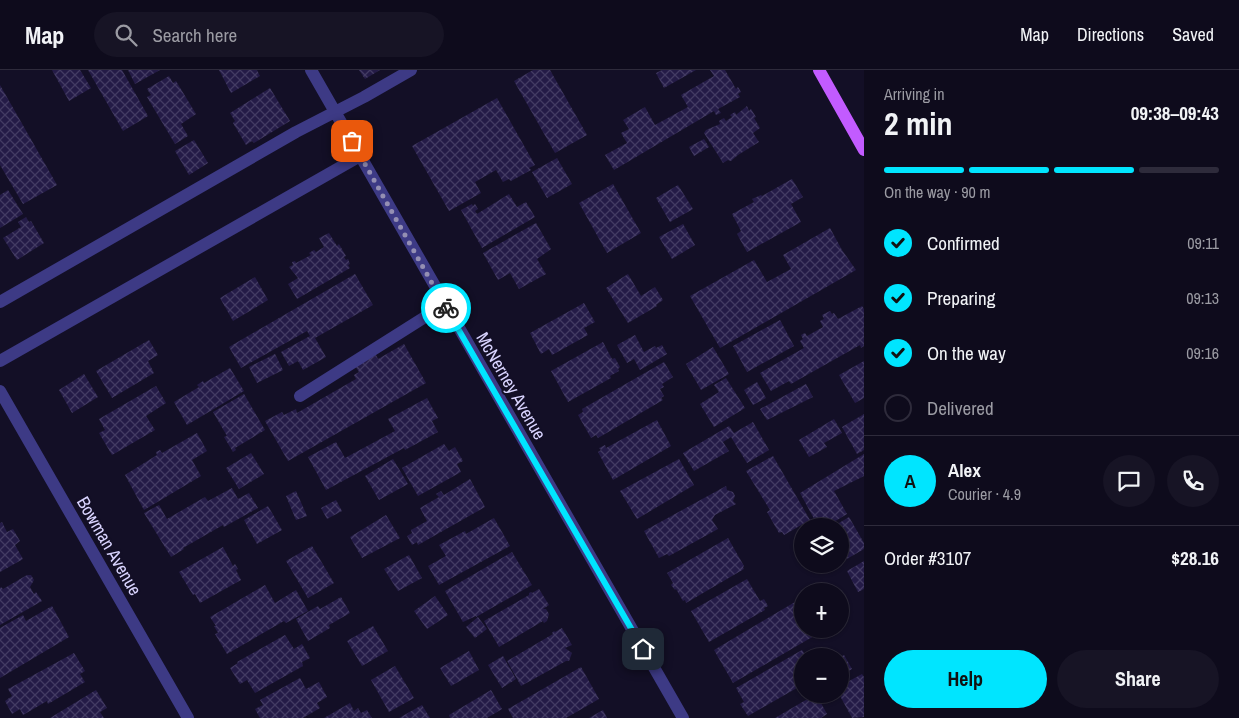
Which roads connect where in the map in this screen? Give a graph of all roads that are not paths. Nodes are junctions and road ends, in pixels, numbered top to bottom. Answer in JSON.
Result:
{"nodes":[{"id":1,"x":311,"y":70,"type":"edge"},
{"id":2,"x":411,"y":70,"type":"edge"},
{"id":3,"x":819,"y":70,"type":"edge"},
{"id":4,"x":335,"y":112,"type":"junction"},
{"id":5,"x":864,"y":148,"type":"edge"},
{"id":6,"x":360,"y":156,"type":"junction"},
{"id":7,"x":0,"y":302,"type":"edge"},
{"id":8,"x":444,"y":305,"type":"junction"},
{"id":9,"x":0,"y":361,"type":"edge"},
{"id":10,"x":0,"y":392,"type":"edge"},
{"id":11,"x":300,"y":396,"type":"dead end"},
{"id":12,"x":188,"y":718,"type":"edge"},
{"id":13,"x":682,"y":718,"type":"edge"}],
"edges":[{"from":1,"to":4,"type":"street","name":"McNerney Avenue"},
{"from":2,"to":4,"type":"street"},
{"from":3,"to":5,"type":"main road"},
{"from":4,"to":6,"type":"street","name":"McNerney Avenue"},
{"from":4,"to":7,"type":"street"},
{"from":6,"to":8,"type":"street","name":"McNerney Avenue"},
{"from":6,"to":9,"type":"street"},
{"from":8,"to":11,"type":"street"},
{"from":8,"to":13,"type":"street","name":"McNerney Avenue"},
{"from":10,"to":12,"type":"street","name":"Bowman Avenue"}]}
